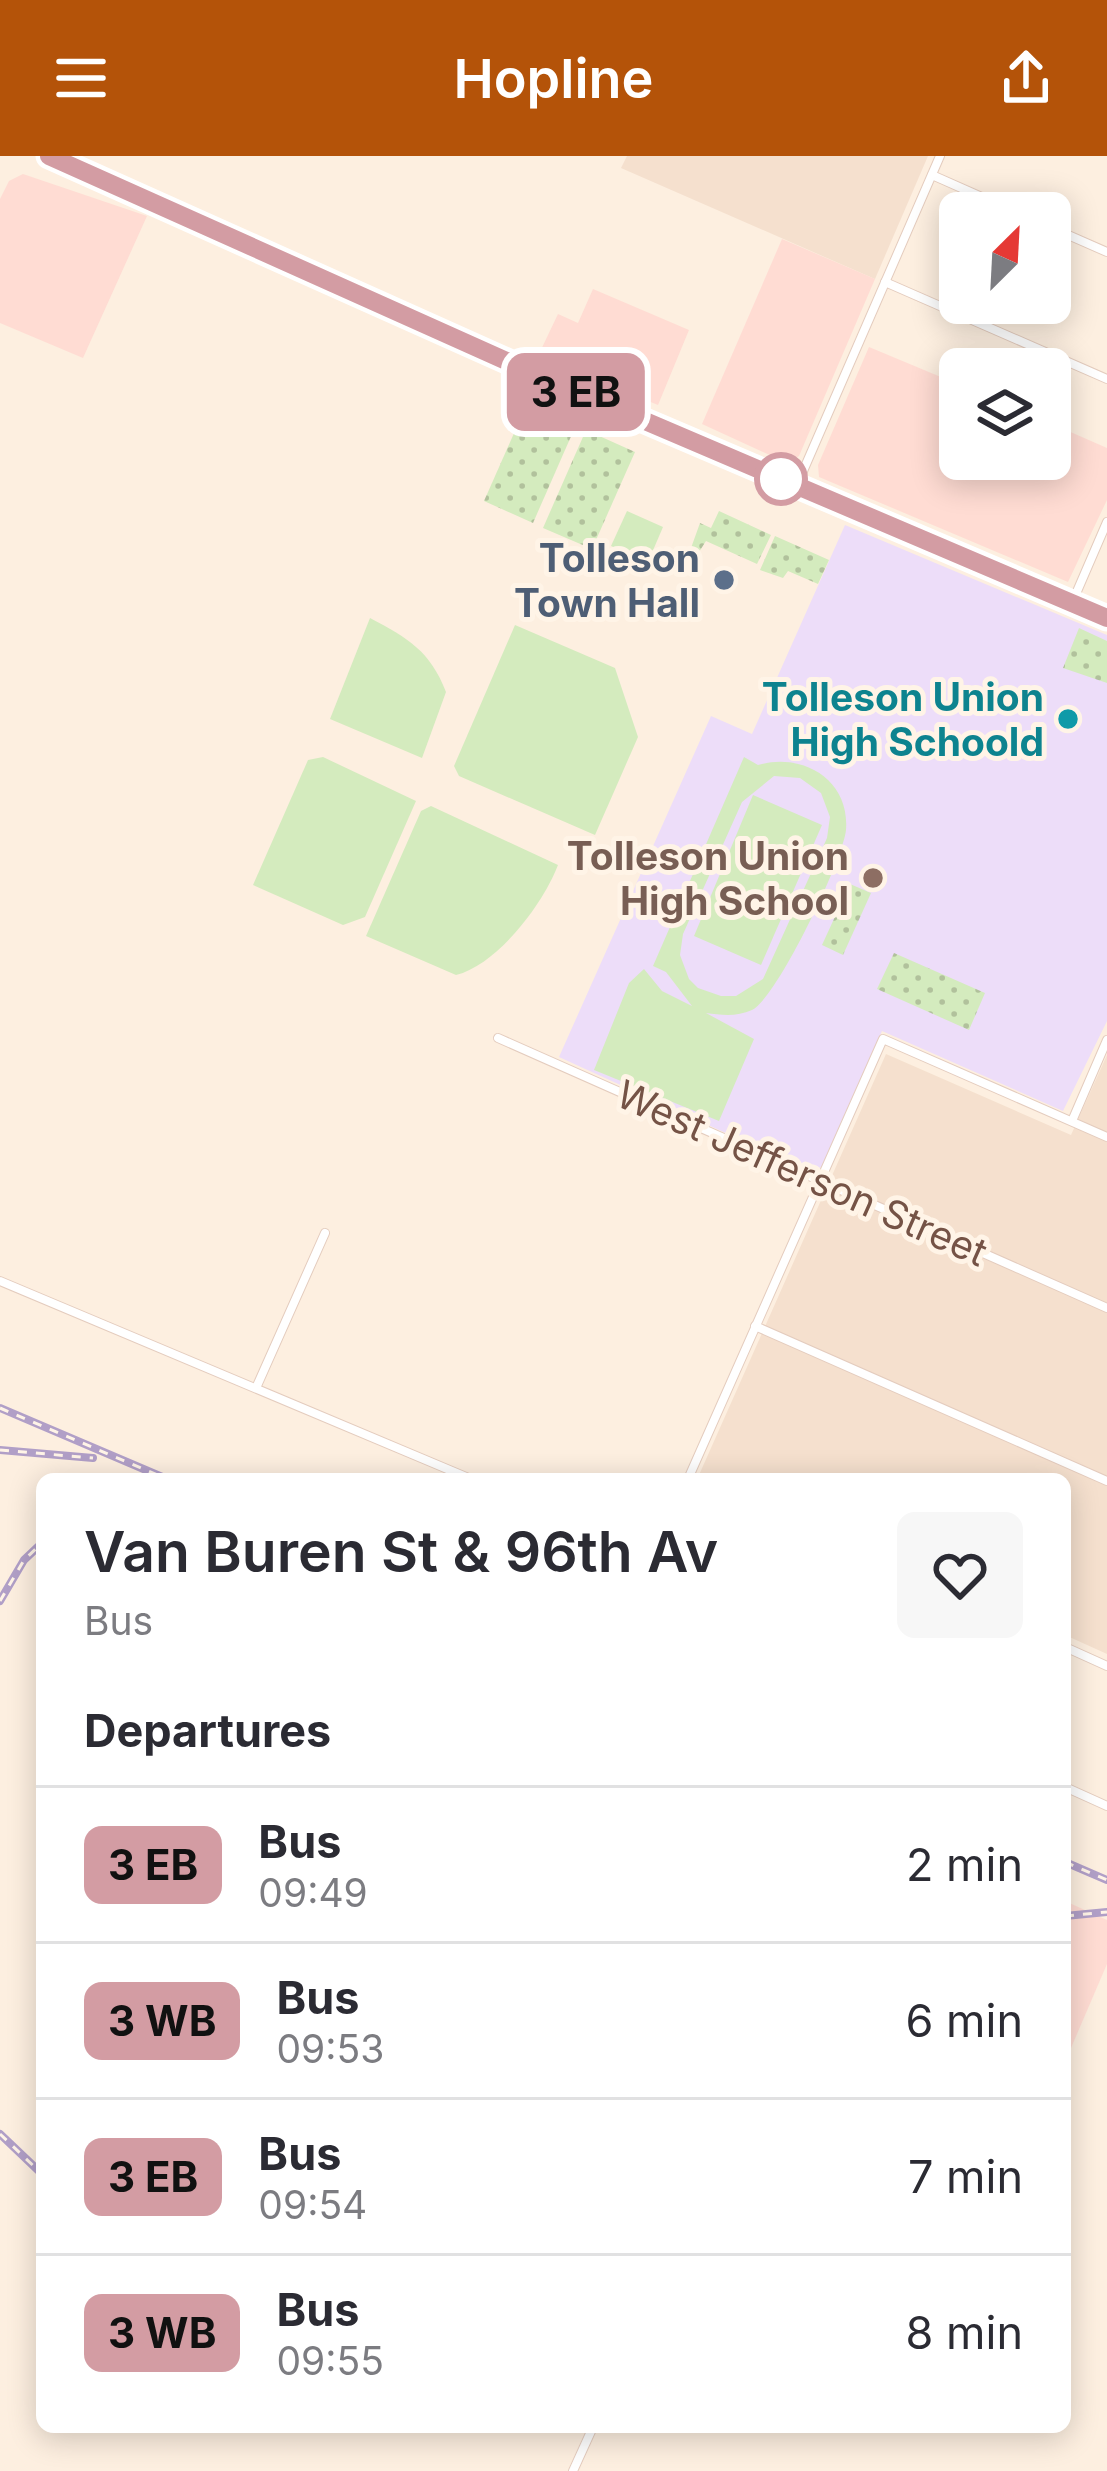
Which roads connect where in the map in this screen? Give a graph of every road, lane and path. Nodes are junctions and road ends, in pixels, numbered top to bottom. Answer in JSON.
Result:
{"nodes":[{"id":1,"x":49,"y":156,"type":"edge"},
{"id":2,"x":940,"y":156,"type":"edge"},
{"id":3,"x":932,"y":175,"type":"junction"},
{"id":4,"x":970,"y":192,"type":"edge"},
{"id":5,"x":1071,"y":236,"type":"edge"},
{"id":6,"x":1107,"y":252,"type":"edge"},
{"id":7,"x":885,"y":282,"type":"junction"},
{"id":8,"x":1107,"y":379,"type":"edge"},
{"id":9,"x":796,"y":485,"type":"junction"},
{"id":10,"x":1107,"y":522,"type":"edge"},
{"id":11,"x":1072,"y":603,"type":"junction"},
{"id":12,"x":1107,"y":618,"type":"edge"},
{"id":13,"x":498,"y":1038,"type":"dead end"},
{"id":14,"x":1107,"y":1040,"type":"edge"},
{"id":15,"x":1072,"y":1121,"type":"junction"},
{"id":16,"x":1107,"y":1137,"type":"edge"},
{"id":17,"x":820,"y":1181,"type":"junction"},
{"id":18,"x":325,"y":1233,"type":"dead end"},
{"id":19,"x":0,"y":1281,"type":"edge"},
{"id":20,"x":1107,"y":1308,"type":"edge"},
{"id":21,"x":755,"y":1326,"type":"junction"},
{"id":22,"x":256,"y":1388,"type":"junction"},
{"id":23,"x":457,"y":1473,"type":"edge"},
{"id":24,"x":691,"y":1473,"type":"edge"},
{"id":25,"x":1107,"y":1481,"type":"edge"},
{"id":26,"x":1071,"y":1650,"type":"edge"},
{"id":27,"x":1107,"y":1666,"type":"edge"},
{"id":28,"x":1071,"y":1790,"type":"edge"},
{"id":29,"x":1107,"y":1806,"type":"edge"},
{"id":30,"x":590,"y":2433,"type":"edge"},
{"id":31,"x":574,"y":2471,"type":"edge"}],
"edges":[{"from":1,"to":9,"type":"main road"},
{"from":2,"to":3,"type":"street"},
{"from":3,"to":4,"type":"street"},
{"from":3,"to":7,"type":"street"},
{"from":5,"to":6,"type":"street"},
{"from":7,"to":8,"type":"street"},
{"from":7,"to":9,"type":"street"},
{"from":9,"to":11,"type":"main road"},
{"from":10,"to":11,"type":"street"},
{"from":11,"to":12,"type":"main road"},
{"from":13,"to":17,"type":"street","name":"West Jefferson Street"},
{"from":14,"to":15,"type":"street"},
{"from":15,"to":16,"type":"street"},
{"from":15,"to":17,"type":"street"},
{"from":17,"to":20,"type":"street","name":"West Jefferson Street"},
{"from":17,"to":21,"type":"street"},
{"from":18,"to":22,"type":"street"},
{"from":19,"to":22,"type":"street"},
{"from":21,"to":24,"type":"street"},
{"from":21,"to":25,"type":"street"},
{"from":22,"to":23,"type":"street"},
{"from":26,"to":27,"type":"street"},
{"from":28,"to":29,"type":"street"},
{"from":30,"to":31,"type":"street"}]}
